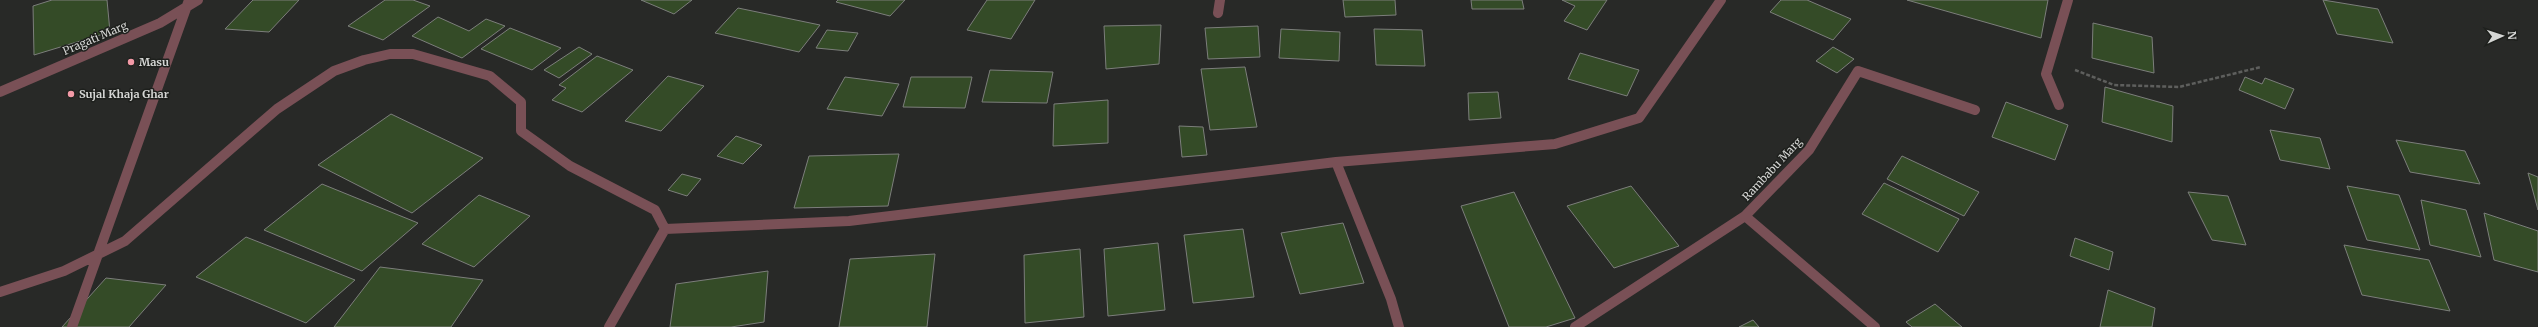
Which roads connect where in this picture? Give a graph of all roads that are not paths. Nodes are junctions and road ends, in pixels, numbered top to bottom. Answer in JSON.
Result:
{"nodes":[{"id":1,"x":198,"y":0,"type":"edge"},
{"id":2,"x":1220,"y":0,"type":"edge"},
{"id":3,"x":1721,"y":0,"type":"edge"},
{"id":4,"x":2068,"y":0,"type":"edge"},
{"id":5,"x":187,"y":4,"type":"edge"},
{"id":6,"x":1218,"y":13,"type":"dead end"},
{"id":7,"x":0,"y":92,"type":"edge"},
{"id":8,"x":2059,"y":105,"type":"dead end"},
{"id":9,"x":1975,"y":110,"type":"dead end"},
{"id":10,"x":1336,"y":162,"type":"junction"},
{"id":11,"x":1744,"y":216,"type":"junction"},
{"id":12,"x":665,"y":229,"type":"junction"},
{"id":13,"x":98,"y":254,"type":"junction"},
{"id":14,"x":0,"y":292,"type":"edge"},
{"id":15,"x":72,"y":327,"type":"edge"},
{"id":16,"x":610,"y":327,"type":"edge"},
{"id":17,"x":1399,"y":327,"type":"edge"},
{"id":18,"x":1575,"y":327,"type":"edge"},
{"id":19,"x":1875,"y":327,"type":"edge"}],
"edges":[{"from":1,"to":5,"type":"street","name":"Pragati Marg"},
{"from":2,"to":6,"type":"street"},
{"from":3,"to":10,"type":"street"},
{"from":4,"to":8,"type":"street"},
{"from":5,"to":7,"type":"street","name":"Pragati Marg"},
{"from":5,"to":13,"type":"street"},
{"from":9,"to":11,"type":"street","name":"Rambabu Marg"},
{"from":10,"to":12,"type":"street"},
{"from":10,"to":17,"type":"street"},
{"from":11,"to":18,"type":"street","name":"Rambabu Marg"},
{"from":11,"to":19,"type":"street"},
{"from":12,"to":13,"type":"street"},
{"from":12,"to":16,"type":"street"},
{"from":13,"to":14,"type":"street"},
{"from":13,"to":15,"type":"street"}]}
